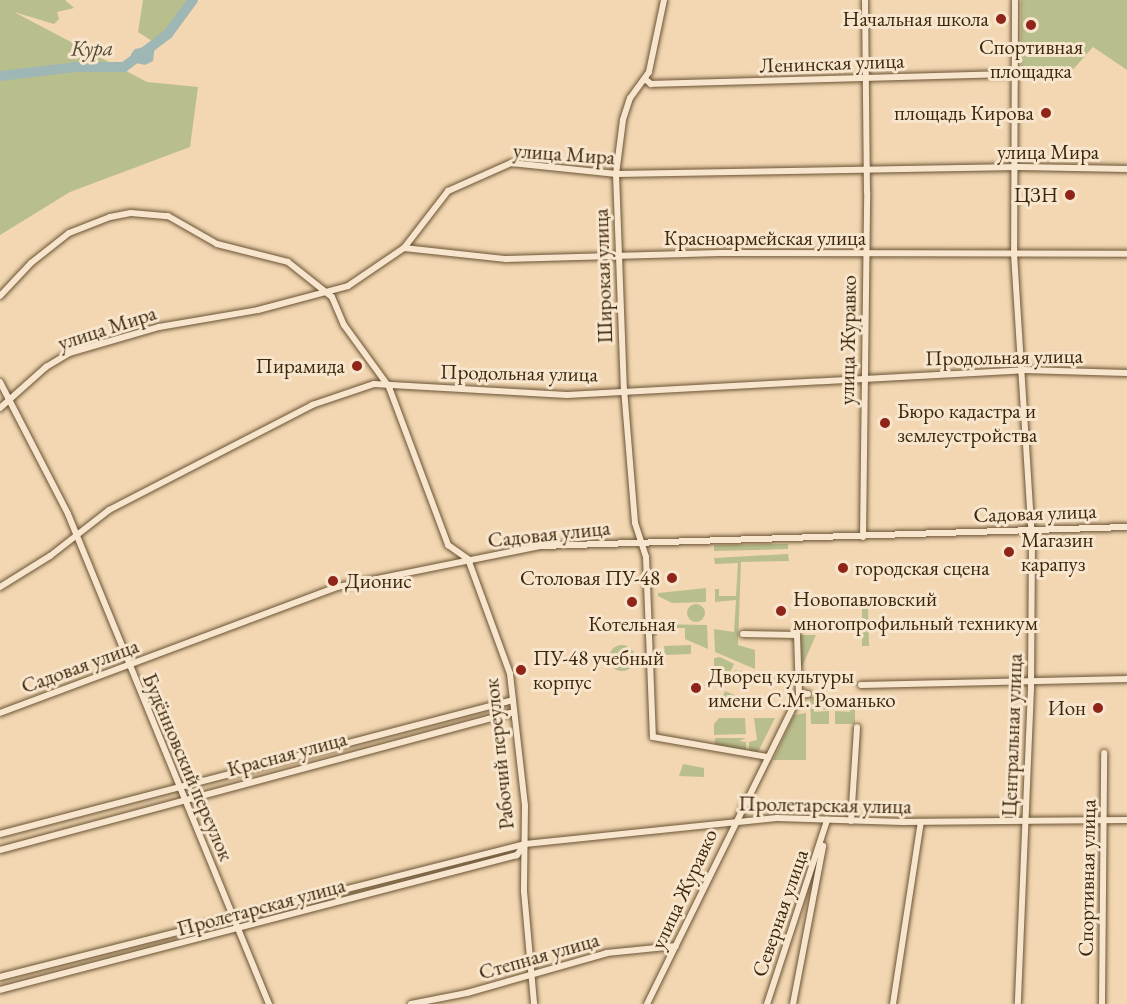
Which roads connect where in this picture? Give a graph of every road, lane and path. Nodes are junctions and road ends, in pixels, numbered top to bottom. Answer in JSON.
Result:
{"nodes":[{"id":1,"x":664,"y":0,"type":"edge"},
{"id":2,"x":865,"y":0,"type":"edge"},
{"id":3,"x":1016,"y":0,"type":"edge"},
{"id":4,"x":1014,"y":74,"type":"junction"},
{"id":5,"x":645,"y":79,"type":"junction"},
{"id":6,"x":865,"y":79,"type":"junction"},
{"id":7,"x":651,"y":84,"type":"junction"},
{"id":8,"x":639,"y":87,"type":"junction"},
{"id":9,"x":1014,"y":167,"type":"junction"},
{"id":10,"x":1127,"y":169,"type":"edge"},
{"id":11,"x":866,"y":170,"type":"junction"},
{"id":12,"x":616,"y":174,"type":"junction"},
{"id":13,"x":404,"y":248,"type":"junction"},
{"id":14,"x":866,"y":254,"type":"junction"},
{"id":15,"x":1014,"y":254,"type":"junction"},
{"id":16,"x":1127,"y":254,"type":"edge"},
{"id":17,"x":619,"y":255,"type":"junction"},
{"id":18,"x":325,"y":291,"type":"junction"},
{"id":19,"x":0,"y":296,"type":"edge"},
{"id":20,"x":1024,"y":370,"type":"junction"},
{"id":21,"x":1127,"y":373,"type":"edge"},
{"id":22,"x":863,"y":378,"type":"junction"},
{"id":23,"x":0,"y":382,"type":"edge"},
{"id":24,"x":389,"y":387,"type":"junction"},
{"id":25,"x":624,"y":389,"type":"junction"},
{"id":26,"x":10,"y":397,"type":"junction"},
{"id":27,"x":0,"y":408,"type":"edge"},
{"id":28,"x":1127,"y":527,"type":"edge"},
{"id":29,"x":1032,"y":529,"type":"junction"},
{"id":30,"x":76,"y":533,"type":"junction"},
{"id":31,"x":863,"y":537,"type":"junction"},
{"id":32,"x":644,"y":545,"type":"junction"},
{"id":33,"x":468,"y":559,"type":"junction"},
{"id":34,"x":0,"y":587,"type":"edge"},
{"id":35,"x":743,"y":634,"type":"dead end"},
{"id":36,"x":129,"y":667,"type":"junction"},
{"id":37,"x":1127,"y":679,"type":"edge"},
{"id":38,"x":1031,"y":683,"type":"junction"},
{"id":39,"x":861,"y":685,"type":"dead end"},
{"id":40,"x":800,"y":693,"type":"junction"},
{"id":41,"x":808,"y":694,"type":"dead end"},
{"id":42,"x":513,"y":700,"type":"junction"},
{"id":43,"x":0,"y":712,"type":"edge"},
{"id":44,"x":514,"y":712,"type":"junction"},
{"id":45,"x":857,"y":727,"type":"dead end"},
{"id":46,"x":1104,"y":753,"type":"dead end"},
{"id":47,"x":768,"y":757,"type":"junction"},
{"id":48,"x":179,"y":788,"type":"junction"},
{"id":49,"x":183,"y":800,"type":"junction"},
{"id":50,"x":735,"y":820,"type":"junction"},
{"id":51,"x":827,"y":820,"type":"junction"},
{"id":52,"x":851,"y":820,"type":"junction"},
{"id":53,"x":1104,"y":820,"type":"junction"},
{"id":54,"x":1127,"y":820,"type":"edge"},
{"id":55,"x":1026,"y":821,"type":"junction"},
{"id":56,"x":921,"y":822,"type":"junction"},
{"id":57,"x":824,"y":833,"type":"junction"},
{"id":58,"x":0,"y":834,"type":"edge"},
{"id":59,"x":525,"y":844,"type":"junction"},
{"id":60,"x":0,"y":850,"type":"edge"},
{"id":61,"x":234,"y":918,"type":"junction"},
{"id":62,"x":239,"y":930,"type":"junction"},
{"id":63,"x":676,"y":946,"type":"junction"},
{"id":64,"x":531,"y":972,"type":"junction"},
{"id":65,"x":0,"y":977,"type":"edge"},
{"id":66,"x":0,"y":990,"type":"edge"},
{"id":67,"x":269,"y":1004,"type":"edge"},
{"id":68,"x":411,"y":1004,"type":"edge"},
{"id":69,"x":534,"y":1004,"type":"edge"},
{"id":70,"x":647,"y":1004,"type":"edge"},
{"id":71,"x":767,"y":1004,"type":"edge"},
{"id":72,"x":793,"y":1004,"type":"edge"},
{"id":73,"x":893,"y":1004,"type":"edge"},
{"id":74,"x":1018,"y":1004,"type":"edge"},
{"id":75,"x":1102,"y":1004,"type":"edge"}],
"edges":[{"from":1,"to":5,"type":"street","name":"Широкая улица"},
{"from":2,"to":6,"type":"street","name":"улица Журавко"},
{"from":3,"to":4,"type":"street","name":"Центральная улица"},
{"from":4,"to":6,"type":"street","name":"Ленинская улица"},
{"from":4,"to":9,"type":"street","name":"Центральная улица"},
{"from":5,"to":7,"type":"street"},
{"from":5,"to":8,"type":"street","name":"Широкая улица"},
{"from":6,"to":7,"type":"street","name":"Ленинская улица"},
{"from":6,"to":11,"type":"street","name":"улица Журавко"},
{"from":7,"to":8,"type":"street","name":"Ленинская улица"},
{"from":8,"to":12,"type":"street","name":"Широкая улица"},
{"from":9,"to":10,"type":"street","name":"улица Мира"},
{"from":9,"to":11,"type":"street","name":"улица Мира"},
{"from":9,"to":15,"type":"street","name":"Центральная улица"},
{"from":11,"to":12,"type":"street","name":"улица Мира"},
{"from":11,"to":14,"type":"street","name":"улица Журавко"},
{"from":12,"to":13,"type":"street","name":"улица Мира"},
{"from":12,"to":17,"type":"street","name":"Широкая улица"},
{"from":13,"to":17,"type":"street","name":"Красноармейская улица"},
{"from":13,"to":18,"type":"street","name":"улица Мира"},
{"from":14,"to":15,"type":"street","name":"Красноармейская улица"},
{"from":14,"to":17,"type":"street","name":"Красноармейская улица"},
{"from":14,"to":22,"type":"street","name":"улица Журавко"},
{"from":15,"to":16,"type":"street","name":"Красноармейская улица"},
{"from":15,"to":20,"type":"street","name":"Центральная улица"},
{"from":17,"to":25,"type":"street","name":"Широкая улица"},
{"from":18,"to":19,"type":"street"},
{"from":18,"to":24,"type":"street"},
{"from":18,"to":26,"type":"street","name":"улица Мира"},
{"from":20,"to":21,"type":"street","name":"Продольная улица"},
{"from":20,"to":22,"type":"street","name":"Продольная улица"},
{"from":20,"to":29,"type":"street","name":"Центральная улица"},
{"from":22,"to":25,"type":"street","name":"Продольная улица"},
{"from":22,"to":31,"type":"street","name":"улица Журавко"},
{"from":23,"to":26,"type":"street","name":"Будённовский переулок"},
{"from":24,"to":25,"type":"street","name":"Продольная улица"},
{"from":24,"to":30,"type":"street","name":"Продольная улица"},
{"from":24,"to":33,"type":"street"},
{"from":25,"to":32,"type":"street","name":"Широкая улица"},
{"from":26,"to":27,"type":"street","name":"улица Мира"},
{"from":26,"to":30,"type":"street","name":"Будённовский переулок"},
{"from":28,"to":29,"type":"street","name":"Садовая улица"},
{"from":29,"to":31,"type":"street","name":"Садовая улица"},
{"from":29,"to":38,"type":"street","name":"Центральная улица"},
{"from":30,"to":34,"type":"street","name":"Продольная улица"},
{"from":30,"to":36,"type":"street","name":"Будённовский переулок"},
{"from":31,"to":32,"type":"street","name":"Садовая улица"},
{"from":32,"to":33,"type":"street","name":"Садовая улица"},
{"from":32,"to":47,"type":"street","name":"Широкая улица"},
{"from":33,"to":36,"type":"street","name":"Садовая улица"},
{"from":33,"to":42,"type":"street","name":"Рабочий переулок"},
{"from":35,"to":40,"type":"street"},
{"from":36,"to":43,"type":"street","name":"Садовая улица"},
{"from":36,"to":48,"type":"street","name":"Будённовский переулок"},
{"from":37,"to":38,"type":"street"},
{"from":38,"to":39,"type":"street"},
{"from":38,"to":55,"type":"street","name":"Центральная улица"},
{"from":40,"to":41,"type":"street"},
{"from":40,"to":47,"type":"street","name":"улица Журавко"},
{"from":42,"to":44,"type":"street","name":"Рабочий переулок"},
{"from":42,"to":48,"type":"street","name":"Красная улица"},
{"from":44,"to":49,"type":"street","name":"Красная улица"},
{"from":44,"to":59,"type":"street","name":"Рабочий переулок"},
{"from":45,"to":52,"type":"street"},
{"from":46,"to":53,"type":"street","name":"Спортивная улица"},
{"from":47,"to":50,"type":"street","name":"улица Журавко"},
{"from":48,"to":49,"type":"street","name":"Будённовский переулок"},
{"from":48,"to":58,"type":"street","name":"Красная улица"},
{"from":49,"to":60,"type":"street","name":"Красная улица"},
{"from":49,"to":61,"type":"street","name":"Будённовский переулок"},
{"from":50,"to":51,"type":"street","name":"Пролетарская улица"},
{"from":50,"to":59,"type":"street","name":"Пролетарская улица"},
{"from":50,"to":63,"type":"street","name":"улица Журавко"},
{"from":51,"to":52,"type":"street","name":"Пролетарская улица"},
{"from":51,"to":57,"type":"street","name":"Северная улица"},
{"from":52,"to":56,"type":"street","name":"Пролетарская улица"},
{"from":53,"to":54,"type":"street","name":"Пролетарская улица"},
{"from":53,"to":55,"type":"street","name":"Пролетарская улица"},
{"from":53,"to":75,"type":"street","name":"Спортивная улица"},
{"from":55,"to":56,"type":"street","name":"Пролетарская улица"},
{"from":55,"to":74,"type":"street","name":"Центральная улица"},
{"from":56,"to":73,"type":"street"},
{"from":57,"to":71,"type":"street","name":"Северная улица"},
{"from":57,"to":72,"type":"street","name":"Северная улица"},
{"from":59,"to":61,"type":"street","name":"Пролетарская улица"},
{"from":59,"to":62,"type":"street","name":"Пролетарская улица"},
{"from":59,"to":64,"type":"street","name":"Рабочий переулок"},
{"from":61,"to":62,"type":"street","name":"Будённовский переулок"},
{"from":61,"to":65,"type":"street","name":"Пролетарская улица"},
{"from":62,"to":66,"type":"street","name":"Пролетарская улица"},
{"from":62,"to":67,"type":"street","name":"Будённовский переулок"},
{"from":63,"to":64,"type":"street","name":"Степная улица"},
{"from":63,"to":70,"type":"street","name":"улица Журавко"},
{"from":64,"to":68,"type":"street","name":"Степная улица"},
{"from":64,"to":69,"type":"street","name":"Рабочий переулок"}]}
